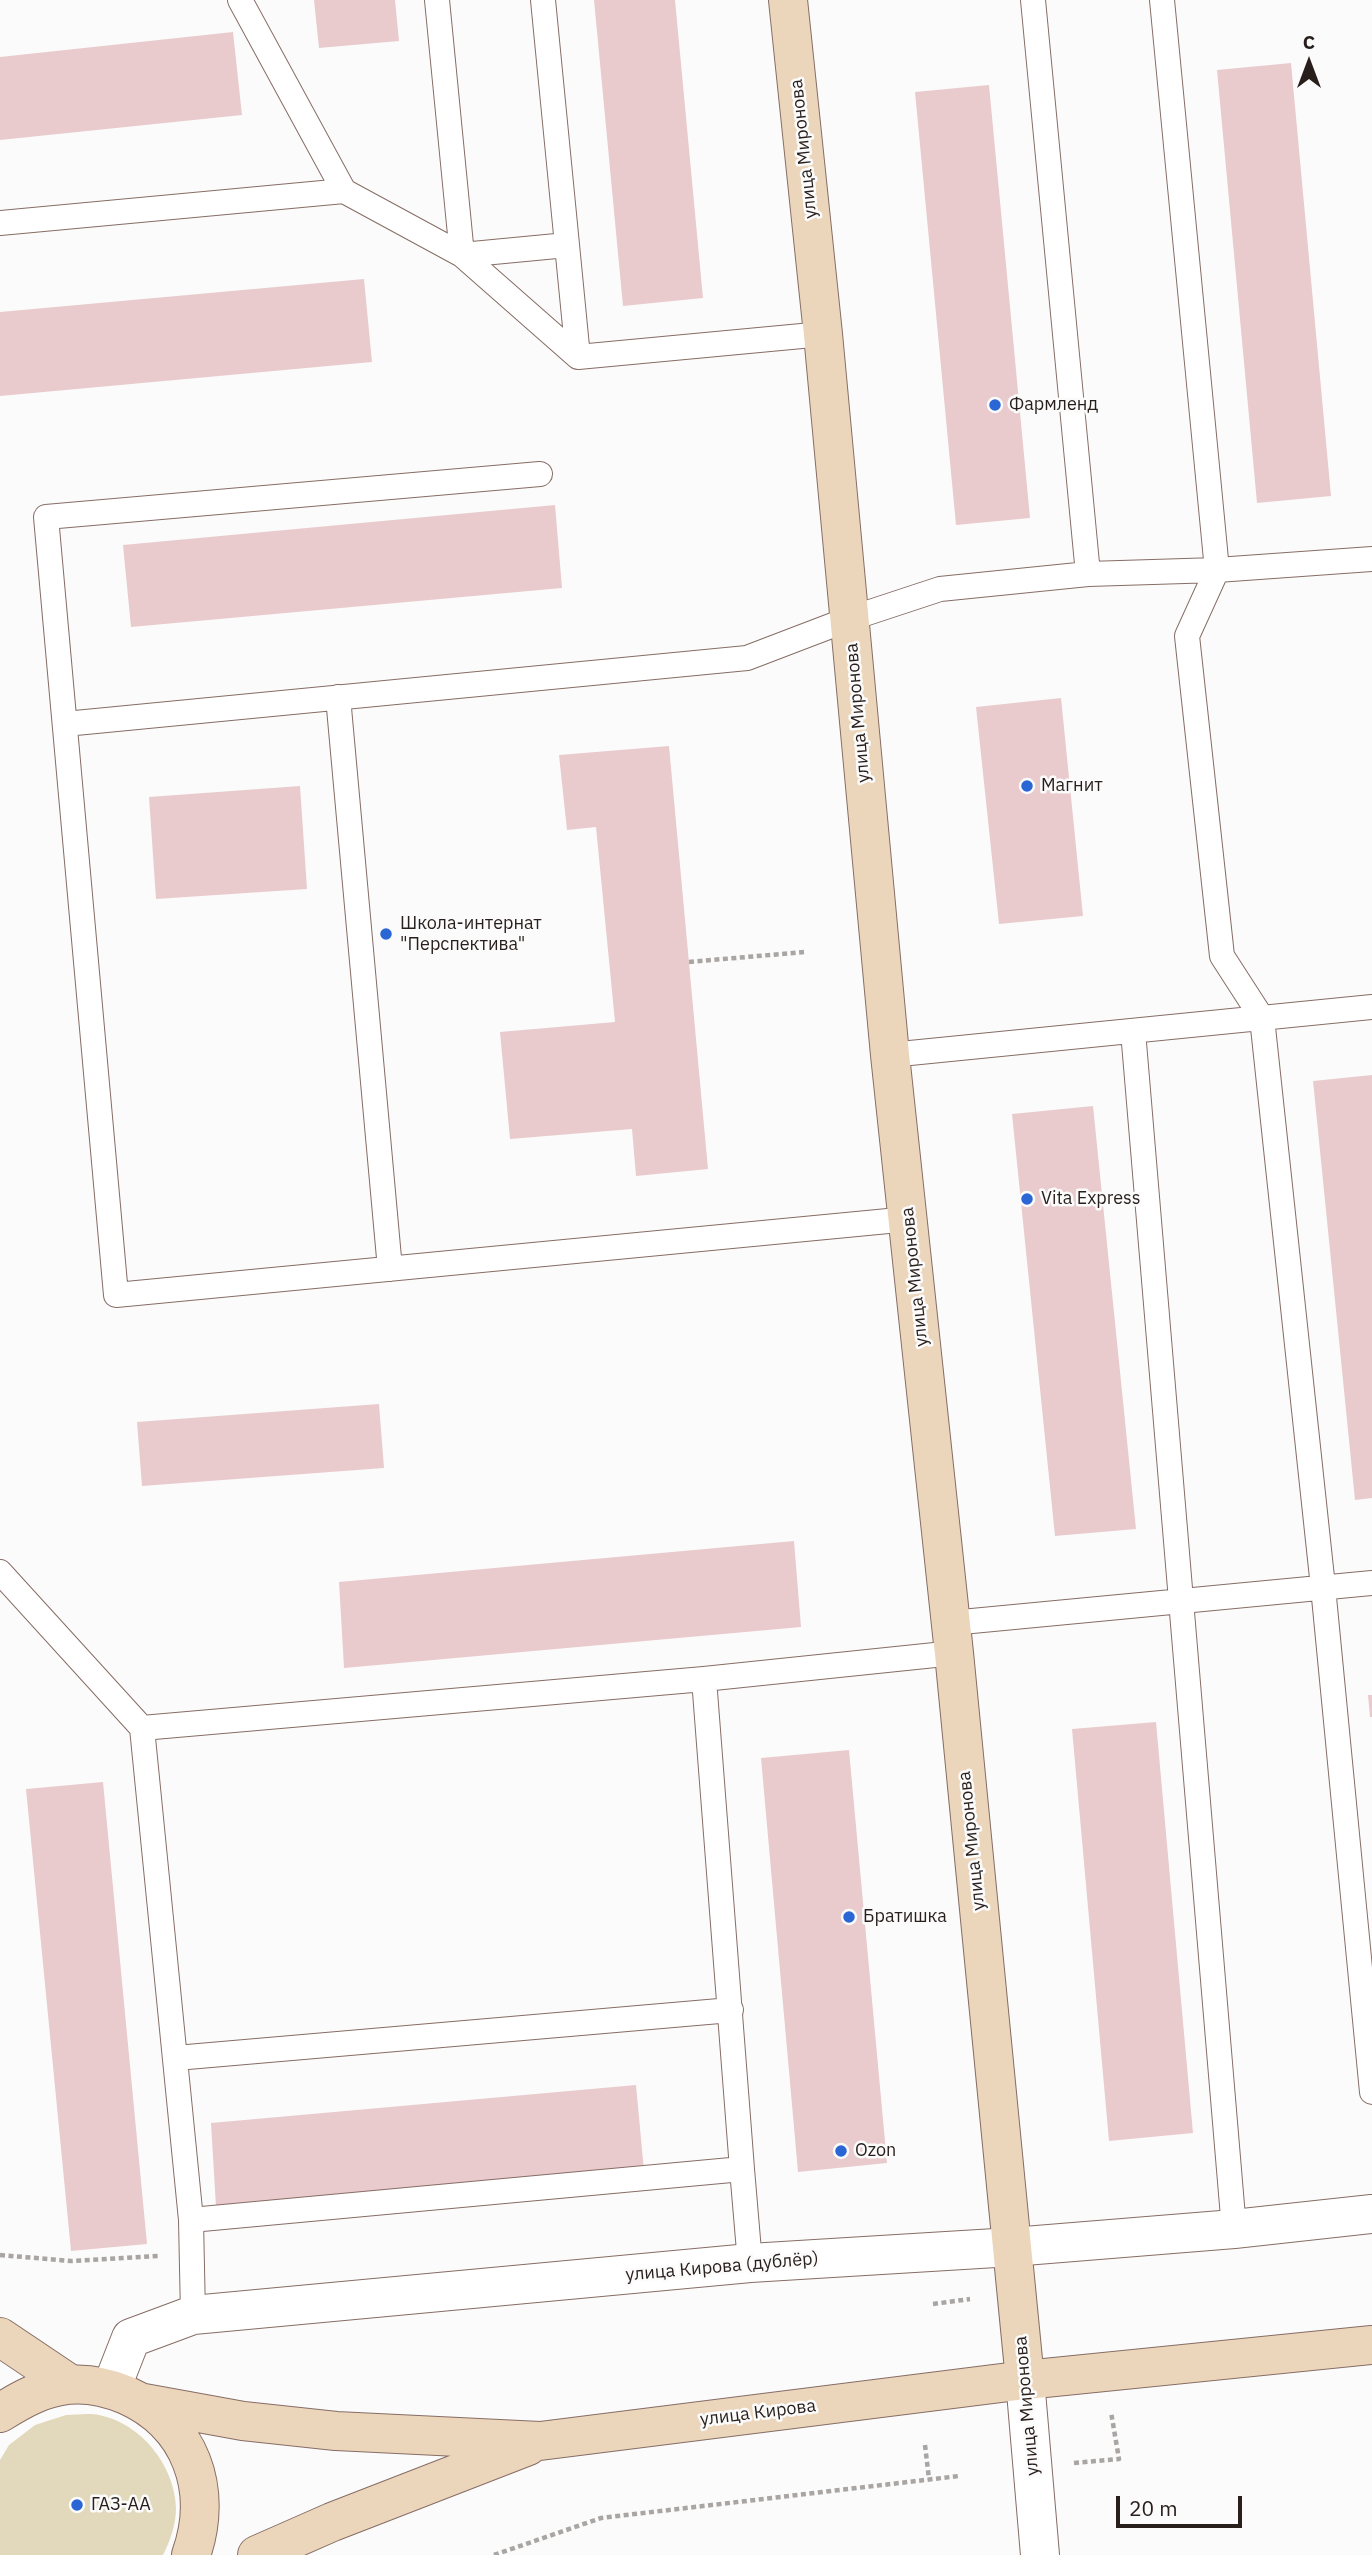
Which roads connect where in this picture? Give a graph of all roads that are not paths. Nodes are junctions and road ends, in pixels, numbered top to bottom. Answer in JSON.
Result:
{"nodes":[{"id":1,"x":240,"y":0,"type":"edge"},
{"id":2,"x":437,"y":0,"type":"edge"},
{"id":3,"x":543,"y":0,"type":"edge"},
{"id":4,"x":788,"y":0,"type":"edge"},
{"id":5,"x":1033,"y":0,"type":"edge"},
{"id":6,"x":1162,"y":0,"type":"edge"},
{"id":7,"x":344,"y":191,"type":"junction"},
{"id":8,"x":0,"y":223,"type":"edge"},
{"id":9,"x":567,"y":245,"type":"junction"},
{"id":10,"x":462,"y":255,"type":"junction"},
{"id":11,"x":823,"y":334,"type":"junction"},
{"id":12,"x":578,"y":357,"type":"junction"},
{"id":13,"x":540,"y":474,"type":"dead end"},
{"id":14,"x":1372,"y":559,"type":"edge"},
{"id":15,"x":1217,"y":570,"type":"junction"},
{"id":16,"x":1088,"y":574,"type":"junction"},
{"id":17,"x":849,"y":619,"type":"junction"},
{"id":18,"x":338,"y":697,"type":"junction"},
{"id":19,"x":65,"y":724,"type":"junction"},
{"id":20,"x":1372,"y":1007,"type":"edge"},
{"id":21,"x":1262,"y":1018,"type":"junction"},
{"id":22,"x":1133,"y":1031,"type":"junction"},
{"id":23,"x":890,"y":1055,"type":"junction"},
{"id":24,"x":909,"y":1219,"type":"junction"},
{"id":25,"x":390,"y":1269,"type":"junction"},
{"id":26,"x":0,"y":1572,"type":"edge"},
{"id":27,"x":1372,"y":1583,"type":"edge"},
{"id":28,"x":1322,"y":1587,"type":"junction"},
{"id":29,"x":1181,"y":1602,"type":"junction"},
{"id":30,"x":952,"y":1638,"type":"junction"},
{"id":31,"x":704,"y":1679,"type":"junction"},
{"id":32,"x":142,"y":1728,"type":"junction"},
{"id":33,"x":731,"y":2010,"type":"junction"},
{"id":34,"x":176,"y":2058,"type":"junction"},
{"id":35,"x":1372,"y":2092,"type":"edge"},
{"id":36,"x":742,"y":2169,"type":"junction"},
{"id":37,"x":1372,"y":2214,"type":"edge"},
{"id":38,"x":191,"y":2220,"type":"junction"},
{"id":39,"x":1234,"y":2229,"type":"junction"},
{"id":40,"x":1012,"y":2247,"type":"junction"},
{"id":41,"x":750,"y":2263,"type":"junction"},
{"id":42,"x":192,"y":2315,"type":"junction"},
{"id":43,"x":0,"y":2337,"type":"edge"},
{"id":44,"x":1372,"y":2345,"type":"edge"},
{"id":45,"x":1025,"y":2380,"type":"junction"},
{"id":46,"x":70,"y":2385,"type":"junction"},
{"id":47,"x":128,"y":2396,"type":"junction"},
{"id":48,"x":0,"y":2413,"type":"edge"},
{"id":49,"x":540,"y":2441,"type":"junction"},
{"id":50,"x":191,"y":2555,"type":"edge"},
{"id":51,"x":257,"y":2555,"type":"edge"},
{"id":52,"x":1040,"y":2555,"type":"edge"}],
"edges":[{"from":1,"to":7,"type":"lane"},
{"from":2,"to":10,"type":"lane"},
{"from":3,"to":9,"type":"lane"},
{"from":4,"to":11,"type":"main road","name":"улица Миронова"},
{"from":5,"to":16,"type":"lane"},
{"from":6,"to":15,"type":"lane"},
{"from":7,"to":8,"type":"lane"},
{"from":7,"to":10,"type":"lane"},
{"from":9,"to":10,"type":"lane"},
{"from":9,"to":12,"type":"lane"},
{"from":10,"to":12,"type":"lane"},
{"from":11,"to":12,"type":"lane"},
{"from":11,"to":17,"type":"main road","name":"улица Миронова"},
{"from":13,"to":19,"type":"lane"},
{"from":14,"to":15,"type":"lane"},
{"from":15,"to":16,"type":"lane"},
{"from":15,"to":21,"type":"lane"},
{"from":16,"to":17,"type":"lane"},
{"from":17,"to":18,"type":"lane"},
{"from":17,"to":23,"type":"main road","name":"улица Миронова"},
{"from":18,"to":19,"type":"lane"},
{"from":18,"to":25,"type":"lane"},
{"from":19,"to":25,"type":"lane"},
{"from":20,"to":21,"type":"lane"},
{"from":21,"to":22,"type":"lane"},
{"from":21,"to":28,"type":"lane"},
{"from":22,"to":23,"type":"lane"},
{"from":22,"to":29,"type":"lane"},
{"from":23,"to":24,"type":"main road","name":"улица Миронова"},
{"from":24,"to":25,"type":"lane"},
{"from":24,"to":30,"type":"main road","name":"улица Миронова"},
{"from":26,"to":32,"type":"lane"},
{"from":27,"to":28,"type":"lane"},
{"from":28,"to":29,"type":"lane"},
{"from":28,"to":35,"type":"lane"},
{"from":29,"to":30,"type":"lane"},
{"from":29,"to":39,"type":"lane"},
{"from":30,"to":31,"type":"lane"},
{"from":30,"to":40,"type":"main road","name":"улица Миронова"},
{"from":31,"to":32,"type":"lane"},
{"from":31,"to":33,"type":"lane"},
{"from":32,"to":34,"type":"lane"},
{"from":33,"to":34,"type":"lane"},
{"from":33,"to":36,"type":"lane"},
{"from":34,"to":38,"type":"lane"},
{"from":36,"to":38,"type":"lane"},
{"from":36,"to":41,"type":"lane"},
{"from":37,"to":39,"type":"street","name":"улица Кирова (дублёр)"},
{"from":38,"to":42,"type":"lane"},
{"from":39,"to":40,"type":"street","name":"улица Кирова (дублёр)"},
{"from":40,"to":41,"type":"street","name":"улица Кирова (дублёр)"},
{"from":40,"to":45,"type":"main road","name":"улица Миронова"},
{"from":41,"to":42,"type":"street","name":"улица Кирова (дублёр)"},
{"from":42,"to":47,"type":"street","name":"улица Кирова (дублёр)"},
{"from":43,"to":46,"type":"main road"},
{"from":44,"to":45,"type":"main road","name":"улица Кирова"},
{"from":45,"to":49,"type":"main road","name":"улица Кирова"},
{"from":45,"to":52,"type":"street","name":"улица Миронова"},
{"from":46,"to":47,"type":"main road","name":"улица Кирова"},
{"from":46,"to":48,"type":"main road"},
{"from":47,"to":49,"type":"main road","name":"улица Кирова"},
{"from":47,"to":50,"type":"main road"},
{"from":49,"to":51,"type":"main road"}]}
